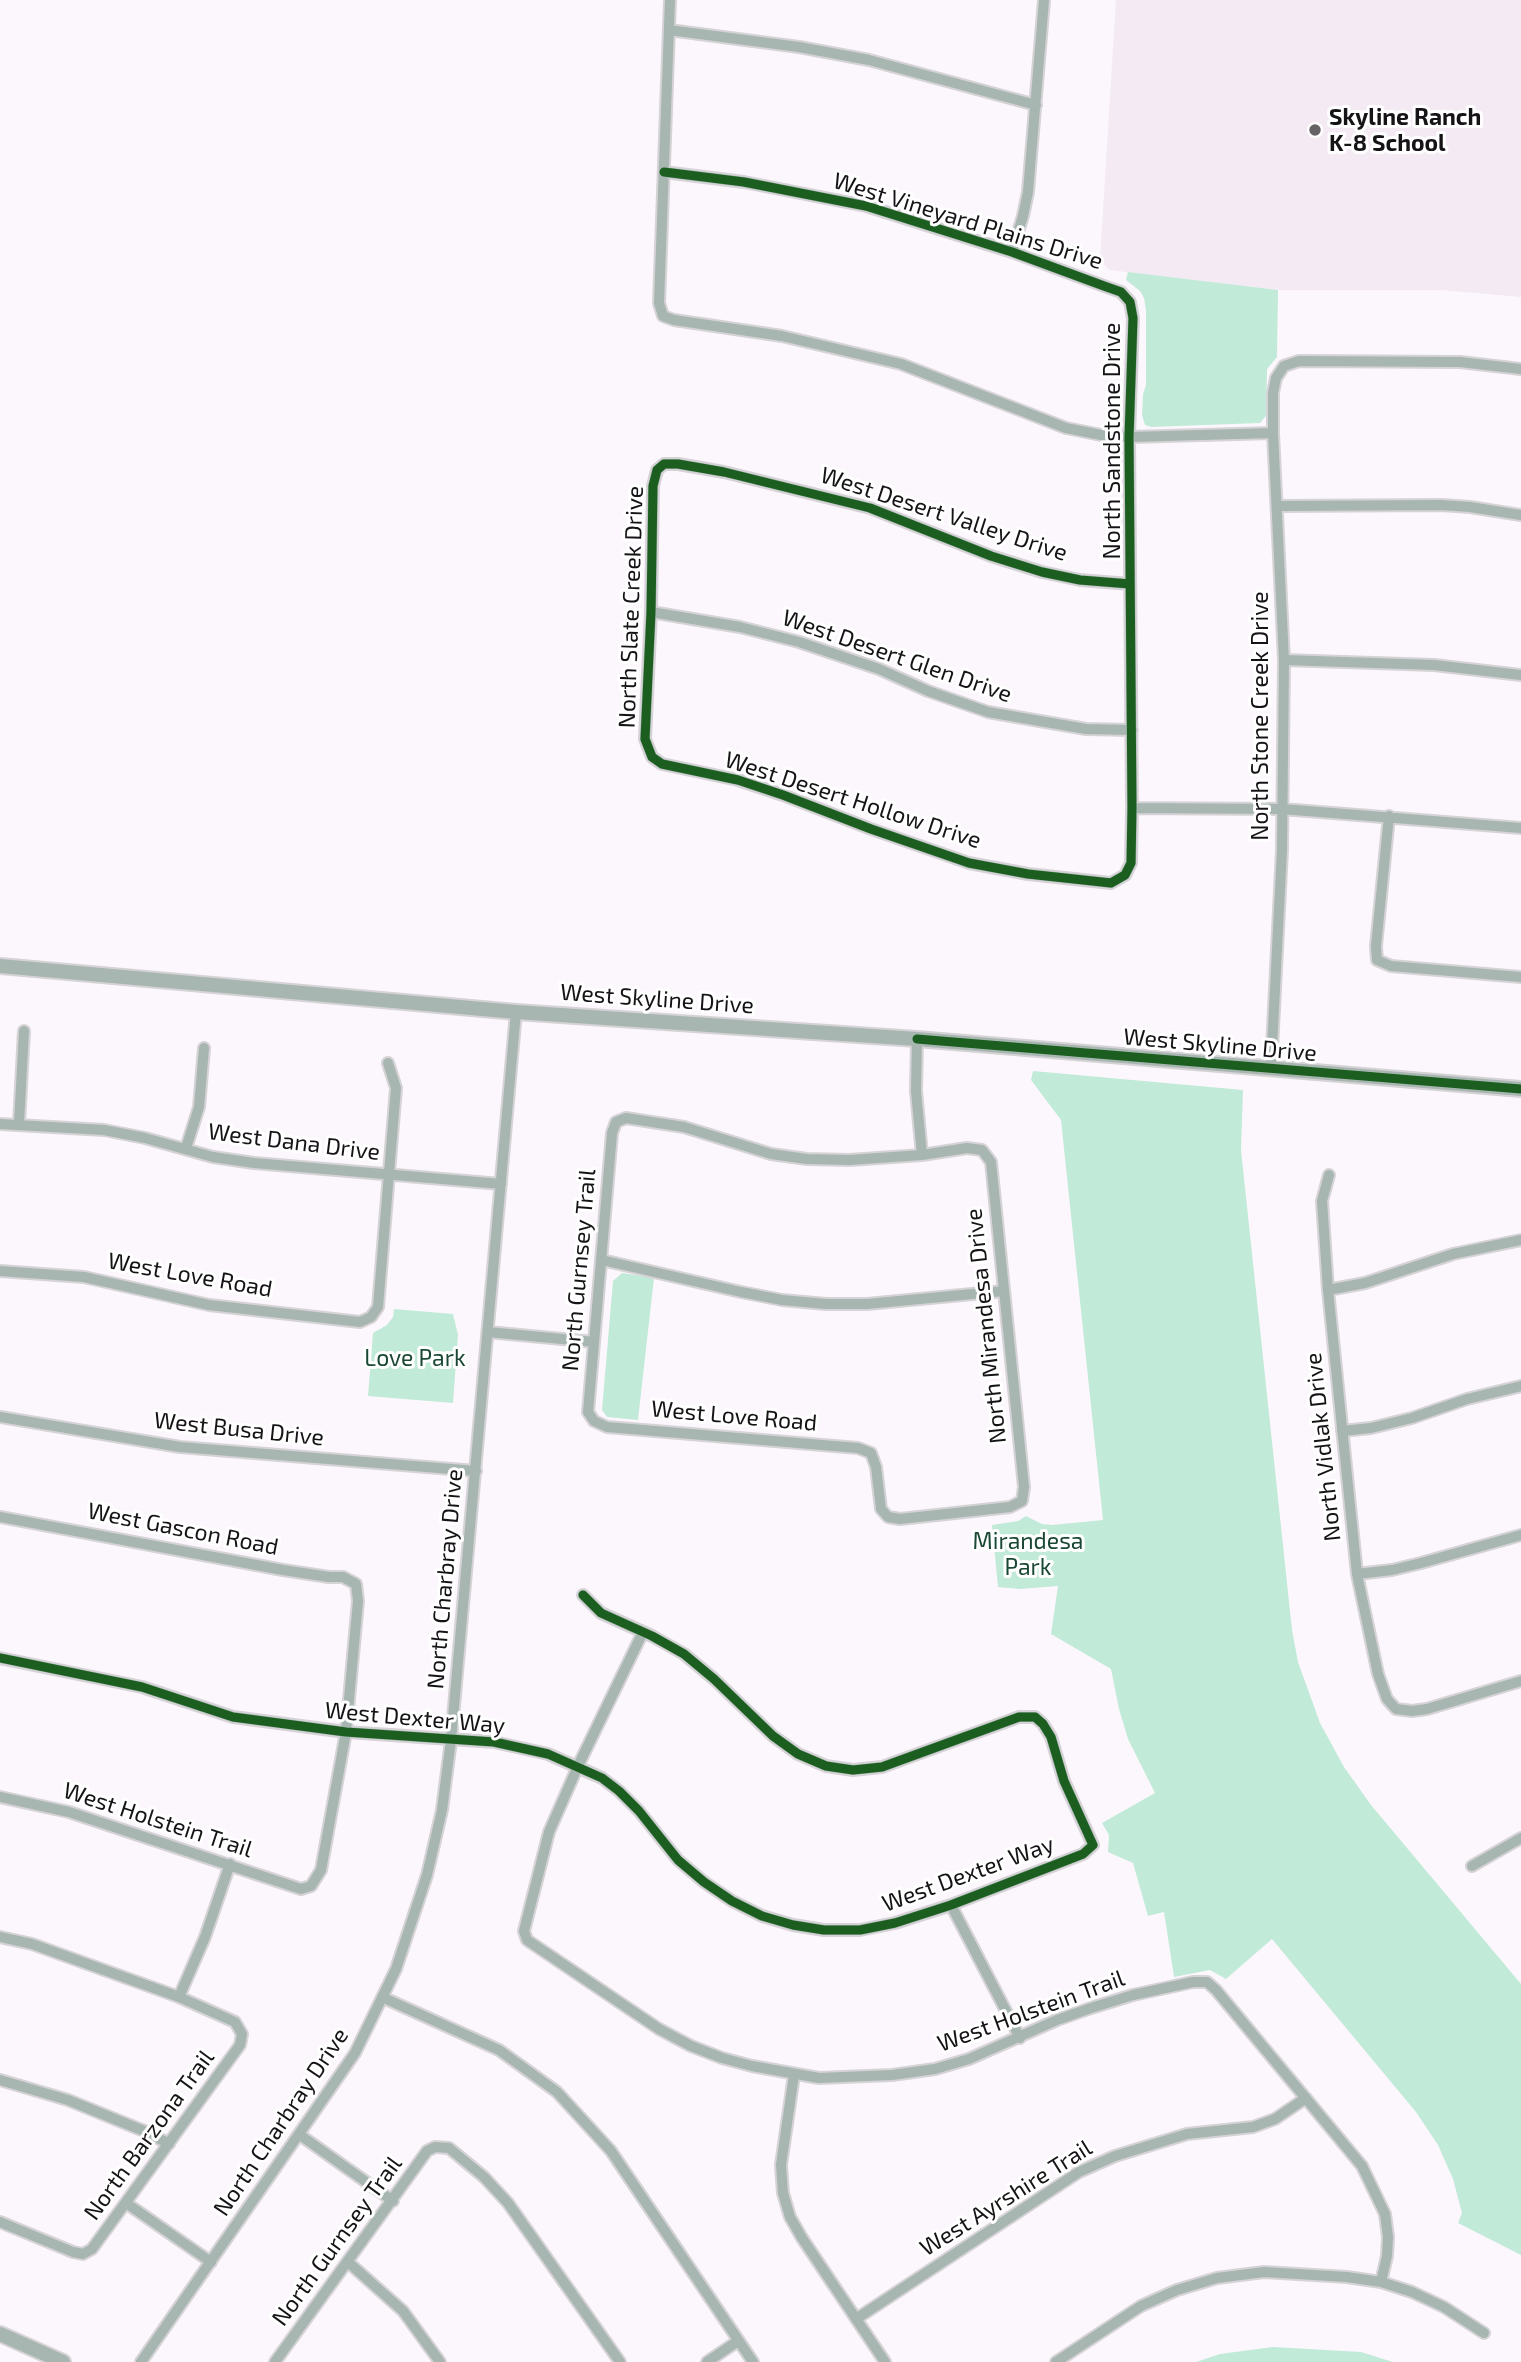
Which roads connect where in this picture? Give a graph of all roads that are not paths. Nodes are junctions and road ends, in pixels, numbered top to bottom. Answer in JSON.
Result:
{"nodes":[{"id":1,"x":670,"y":0,"type":"edge"},
{"id":2,"x":1044,"y":0,"type":"edge"},
{"id":3,"x":669,"y":30,"type":"junction"},
{"id":4,"x":1036,"y":105,"type":"junction"},
{"id":5,"x":664,"y":172,"type":"junction"},
{"id":6,"x":1012,"y":252,"type":"junction"},
{"id":7,"x":1130,"y":302,"type":"joint"},
{"id":8,"x":1521,"y":369,"type":"edge"},
{"id":9,"x":1273,"y":433,"type":"junction"},
{"id":10,"x":1129,"y":437,"type":"junction"},
{"id":11,"x":664,"y":464,"type":"joint"},
{"id":12,"x":1277,"y":506,"type":"junction"},
{"id":13,"x":1521,"y":515,"type":"edge"},
{"id":14,"x":1130,"y":584,"type":"junction"},
{"id":15,"x":651,"y":612,"type":"junction"},
{"id":16,"x":1284,"y":660,"type":"junction"},
{"id":17,"x":1521,"y":676,"type":"edge"},
{"id":18,"x":1132,"y":730,"type":"junction"},
{"id":19,"x":649,"y":754,"type":"joint"},
{"id":20,"x":1132,"y":808,"type":"junction"},
{"id":21,"x":1282,"y":809,"type":"junction"},
{"id":22,"x":1389,"y":816,"type":"junction"},
{"id":23,"x":1521,"y":828,"type":"edge"},
{"id":24,"x":1128,"y":873,"type":"joint"},
{"id":25,"x":0,"y":966,"type":"edge"},
{"id":26,"x":1521,"y":978,"type":"edge"},
{"id":27,"x":516,"y":1012,"type":"junction"},
{"id":28,"x":24,"y":1031,"type":"dead end"},
{"id":29,"x":917,"y":1039,"type":"junction"},
{"id":30,"x":204,"y":1048,"type":"dead end"},
{"id":31,"x":388,"y":1063,"type":"dead end"},
{"id":32,"x":1271,"y":1068,"type":"junction"},
{"id":33,"x":1521,"y":1089,"type":"edge"},
{"id":34,"x":0,"y":1124,"type":"edge"},
{"id":35,"x":19,"y":1124,"type":"junction"},
{"id":36,"x":186,"y":1148,"type":"junction"},
{"id":37,"x":922,"y":1155,"type":"junction"},
{"id":38,"x":390,"y":1174,"type":"junction"},
{"id":39,"x":1329,"y":1175,"type":"dead end"},
{"id":40,"x":501,"y":1184,"type":"junction"},
{"id":41,"x":1521,"y":1240,"type":"edge"},
{"id":42,"x":602,"y":1260,"type":"junction"},
{"id":43,"x":0,"y":1271,"type":"edge"},
{"id":44,"x":1328,"y":1290,"type":"junction"},
{"id":45,"x":1004,"y":1291,"type":"junction"},
{"id":46,"x":488,"y":1332,"type":"junction"},
{"id":47,"x":594,"y":1342,"type":"junction"},
{"id":48,"x":1521,"y":1386,"type":"edge"},
{"id":49,"x":0,"y":1417,"type":"edge"},
{"id":50,"x":594,"y":1421,"type":"joint"},
{"id":51,"x":1342,"y":1431,"type":"junction"},
{"id":52,"x":476,"y":1471,"type":"junction"},
{"id":53,"x":0,"y":1517,"type":"edge"},
{"id":54,"x":888,"y":1517,"type":"joint"},
{"id":55,"x":1521,"y":1535,"type":"edge"},
{"id":56,"x":1357,"y":1574,"type":"junction"},
{"id":57,"x":583,"y":1595,"type":"dead end"},
{"id":58,"x":643,"y":1632,"type":"junction"},
{"id":59,"x":0,"y":1658,"type":"edge"},
{"id":60,"x":1521,"y":1681,"type":"edge"},
{"id":61,"x":346,"y":1732,"type":"junction"},
{"id":62,"x":451,"y":1740,"type":"junction"},
{"id":63,"x":578,"y":1766,"type":"junction"},
{"id":64,"x":0,"y":1797,"type":"edge"},
{"id":65,"x":1521,"y":1838,"type":"edge"},
{"id":66,"x":230,"y":1864,"type":"junction"},
{"id":67,"x":1472,"y":1866,"type":"dead end"},
{"id":68,"x":951,"y":1905,"type":"junction"},
{"id":69,"x":0,"y":1937,"type":"edge"},
{"id":70,"x":179,"y":1997,"type":"junction"},
{"id":71,"x":384,"y":1998,"type":"junction"},
{"id":72,"x":1020,"y":2038,"type":"junction"},
{"id":73,"x":794,"y":2075,"type":"junction"},
{"id":74,"x":0,"y":2080,"type":"edge"},
{"id":75,"x":1306,"y":2098,"type":"junction"},
{"id":76,"x":300,"y":2135,"type":"junction"},
{"id":77,"x":169,"y":2144,"type":"junction"},
{"id":78,"x":393,"y":2201,"type":"junction"},
{"id":79,"x":126,"y":2203,"type":"junction"},
{"id":80,"x":0,"y":2222,"type":"edge"},
{"id":81,"x":211,"y":2262,"type":"junction"},
{"id":82,"x":348,"y":2262,"type":"junction"},
{"id":83,"x":1381,"y":2282,"type":"junction"},
{"id":84,"x":856,"y":2319,"type":"junction"},
{"id":85,"x":1484,"y":2333,"type":"dead end"},
{"id":86,"x":0,"y":2334,"type":"edge"},
{"id":87,"x":738,"y":2341,"type":"junction"},
{"id":88,"x":63,"y":2362,"type":"edge"},
{"id":89,"x":141,"y":2362,"type":"edge"},
{"id":90,"x":275,"y":2362,"type":"edge"},
{"id":91,"x":440,"y":2362,"type":"edge"},
{"id":92,"x":620,"y":2362,"type":"edge"},
{"id":93,"x":707,"y":2362,"type":"edge"},
{"id":94,"x":753,"y":2362,"type":"edge"},
{"id":95,"x":885,"y":2362,"type":"edge"},
{"id":96,"x":1056,"y":2362,"type":"edge"}],
"edges":[{"from":1,"to":3,"type":"street"},
{"from":2,"to":4,"type":"street"},
{"from":3,"to":4,"type":"street"},
{"from":3,"to":5,"type":"street"},
{"from":4,"to":6,"type":"street"},
{"from":5,"to":6,"type":"street","name":"West Vineyard Plains Drive"},
{"from":5,"to":10,"type":"street"},
{"from":6,"to":7,"type":"street","name":"West Vineyard Plains Drive"},
{"from":7,"to":10,"type":"street","name":"North Sandstone Drive"},
{"from":8,"to":9,"type":"street","name":"North Stone Creek Drive"},
{"from":9,"to":10,"type":"street"},
{"from":9,"to":12,"type":"street","name":"North Stone Creek Drive"},
{"from":10,"to":14,"type":"street","name":"North Sandstone Drive"},
{"from":11,"to":14,"type":"street","name":"West Desert Valley Drive"},
{"from":11,"to":15,"type":"street","name":"North Slate Creek Drive"},
{"from":12,"to":13,"type":"street"},
{"from":12,"to":16,"type":"street","name":"North Stone Creek Drive"},
{"from":14,"to":18,"type":"street","name":"North Sandstone Drive"},
{"from":15,"to":18,"type":"street","name":"West Desert Glen Drive"},
{"from":15,"to":19,"type":"street","name":"North Slate Creek Drive"},
{"from":16,"to":17,"type":"street"},
{"from":16,"to":21,"type":"street","name":"North Stone Creek Drive"},
{"from":18,"to":20,"type":"street","name":"North Sandstone Drive"},
{"from":19,"to":24,"type":"street","name":"West Desert Hollow Drive"},
{"from":20,"to":21,"type":"street"},
{"from":20,"to":24,"type":"street","name":"North Sandstone Drive"},
{"from":21,"to":22,"type":"street"},
{"from":21,"to":32,"type":"street","name":"North Stone Creek Drive"},
{"from":22,"to":23,"type":"street"},
{"from":22,"to":26,"type":"street"},
{"from":25,"to":27,"type":"street","name":"West Skyline Drive"},
{"from":27,"to":29,"type":"street","name":"West Skyline Drive"},
{"from":27,"to":40,"type":"street","name":"North Charbray Drive"},
{"from":28,"to":35,"type":"street"},
{"from":29,"to":32,"type":"street","name":"West Skyline Drive"},
{"from":29,"to":37,"type":"street"},
{"from":30,"to":36,"type":"street"},
{"from":31,"to":38,"type":"street"},
{"from":32,"to":33,"type":"street","name":"West Skyline Drive"},
{"from":34,"to":35,"type":"street","name":"West Dana Drive"},
{"from":35,"to":36,"type":"street","name":"West Dana Drive"},
{"from":36,"to":38,"type":"street","name":"West Dana Drive"},
{"from":37,"to":42,"type":"street","name":"North Gurnsey Trail"},
{"from":37,"to":45,"type":"street","name":"North Mirandesa Drive"},
{"from":38,"to":40,"type":"street","name":"West Dana Drive"},
{"from":38,"to":43,"type":"street","name":"West Love Road"},
{"from":39,"to":44,"type":"street","name":"North Vidlak Drive"},
{"from":40,"to":46,"type":"street","name":"North Charbray Drive"},
{"from":41,"to":44,"type":"street"},
{"from":42,"to":45,"type":"street"},
{"from":42,"to":47,"type":"street","name":"North Gurnsey Trail"},
{"from":44,"to":51,"type":"street","name":"North Vidlak Drive"},
{"from":45,"to":54,"type":"street","name":"North Mirandesa Drive"},
{"from":46,"to":47,"type":"street"},
{"from":46,"to":52,"type":"street","name":"North Charbray Drive"},
{"from":47,"to":50,"type":"street","name":"North Gurnsey Trail"},
{"from":48,"to":51,"type":"street"},
{"from":49,"to":52,"type":"street","name":"West Busa Drive"},
{"from":50,"to":54,"type":"street","name":"West Love Road"},
{"from":51,"to":56,"type":"street","name":"North Vidlak Drive"},
{"from":52,"to":62,"type":"street","name":"North Charbray Drive"},
{"from":53,"to":61,"type":"street","name":"West Gascon Road"},
{"from":55,"to":56,"type":"street"},
{"from":56,"to":60,"type":"street","name":"North Vidlak Drive"},
{"from":57,"to":58,"type":"street"},
{"from":58,"to":63,"type":"street"},
{"from":58,"to":68,"type":"street","name":"West Dexter Way"},
{"from":59,"to":61,"type":"street","name":"West Dexter Way"},
{"from":61,"to":62,"type":"street","name":"West Dexter Way"},
{"from":61,"to":66,"type":"street","name":"West Holstein Trail"},
{"from":62,"to":63,"type":"street","name":"West Dexter Way"},
{"from":62,"to":71,"type":"street","name":"North Charbray Drive"},
{"from":63,"to":68,"type":"street","name":"West Dexter Way"},
{"from":63,"to":73,"type":"street","name":"West Holstein Trail"},
{"from":64,"to":66,"type":"street","name":"West Holstein Trail"},
{"from":65,"to":67,"type":"street"},
{"from":66,"to":70,"type":"street"},
{"from":68,"to":72,"type":"street"},
{"from":69,"to":70,"type":"street"},
{"from":70,"to":77,"type":"street","name":"North Barzona Trail"},
{"from":71,"to":76,"type":"street","name":"North Charbray Drive"},
{"from":71,"to":87,"type":"street"},
{"from":72,"to":73,"type":"street","name":"West Holstein Trail"},
{"from":72,"to":75,"type":"street","name":"West Holstein Trail"},
{"from":73,"to":84,"type":"street"},
{"from":74,"to":77,"type":"street"},
{"from":75,"to":83,"type":"street"},
{"from":75,"to":84,"type":"street","name":"West Ayrshire Trail"},
{"from":76,"to":78,"type":"street"},
{"from":76,"to":81,"type":"street","name":"North Charbray Drive"},
{"from":77,"to":79,"type":"street","name":"North Barzona Trail"},
{"from":78,"to":82,"type":"street","name":"North Gurnsey Trail"},
{"from":78,"to":92,"type":"street","name":"North Gurnsey Trail"},
{"from":79,"to":80,"type":"street","name":"North Barzona Trail"},
{"from":79,"to":81,"type":"street"},
{"from":81,"to":89,"type":"street","name":"North Charbray Drive"},
{"from":82,"to":90,"type":"street","name":"North Gurnsey Trail"},
{"from":82,"to":91,"type":"street"},
{"from":83,"to":85,"type":"street"},
{"from":83,"to":96,"type":"street"},
{"from":84,"to":95,"type":"street"},
{"from":86,"to":88,"type":"street"},
{"from":87,"to":93,"type":"street"},
{"from":87,"to":94,"type":"street"}]}
